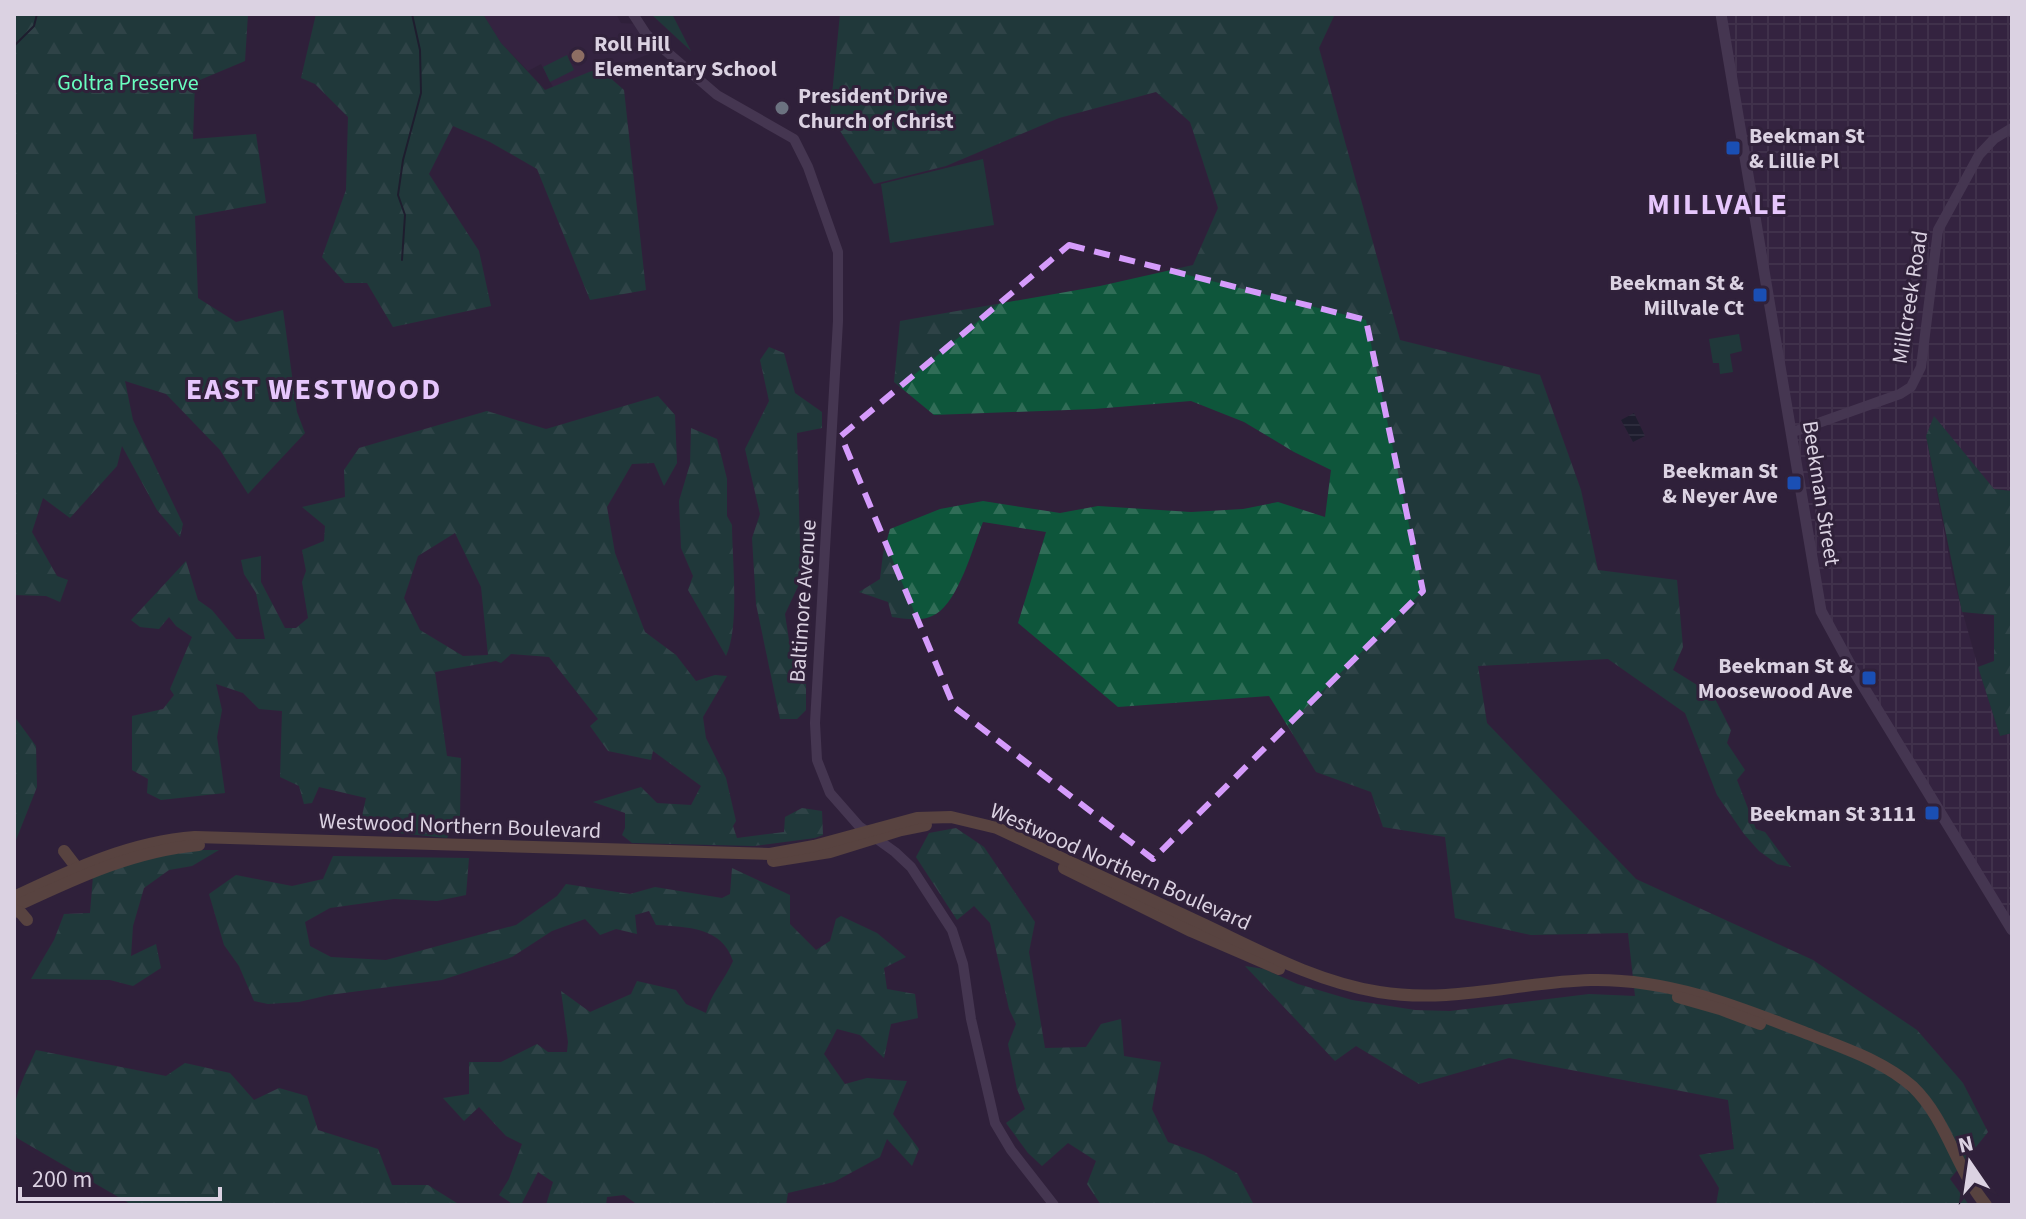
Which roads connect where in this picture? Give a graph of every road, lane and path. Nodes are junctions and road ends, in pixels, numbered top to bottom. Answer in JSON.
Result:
{"nodes":[{"id":1,"x":633,"y":14,"type":"edge"},
{"id":2,"x":1721,"y":14,"type":"edge"},
{"id":3,"x":2012,"y":128,"type":"edge"},
{"id":4,"x":1793,"y":432,"type":"junction"},
{"id":5,"x":847,"y":815,"type":"junction"},
{"id":6,"x":871,"y":835,"type":"junction"},
{"id":7,"x":841,"y":839,"type":"junction"},
{"id":8,"x":64,"y":851,"type":"dead end"},
{"id":9,"x":77,"y":868,"type":"junction"},
{"id":10,"x":14,"y":897,"type":"edge"},
{"id":11,"x":14,"y":908,"type":"edge"},
{"id":12,"x":27,"y":920,"type":"dead end"},
{"id":13,"x":2012,"y":930,"type":"edge"},
{"id":14,"x":1054,"y":1205,"type":"edge"},
{"id":15,"x":1976,"y":1205,"type":"edge"},
{"id":16,"x":1986,"y":1205,"type":"edge"}],
"edges":[{"from":1,"to":5,"type":"street","name":"Baltimore Avenue"},
{"from":2,"to":4,"type":"main road","name":"Beekman Street"},
{"from":3,"to":4,"type":"street","name":"Millcreek Road"},
{"from":4,"to":13,"type":"main road","name":"Beekman Street"},
{"from":5,"to":6,"type":"street","name":"Baltimore Avenue"},
{"from":5,"to":7,"type":"street"},
{"from":6,"to":7,"type":"main road","name":"Westwood Northern Boulevard"},
{"from":6,"to":11,"type":"main road","name":"Westwood Northern Boulevard"},
{"from":6,"to":14,"type":"street","name":"Baltimore Avenue"},
{"from":6,"to":15,"type":"main road","name":"Westwood Northern Boulevard"},
{"from":6,"to":16,"type":"main road","name":"Westwood Northern Boulevard"},
{"from":7,"to":9,"type":"main road","name":"Westwood Northern Boulevard"},
{"from":8,"to":9,"type":"main road"},
{"from":9,"to":10,"type":"main road","name":"Westwood Northern Boulevard"},
{"from":11,"to":12,"type":"main road"}]}
